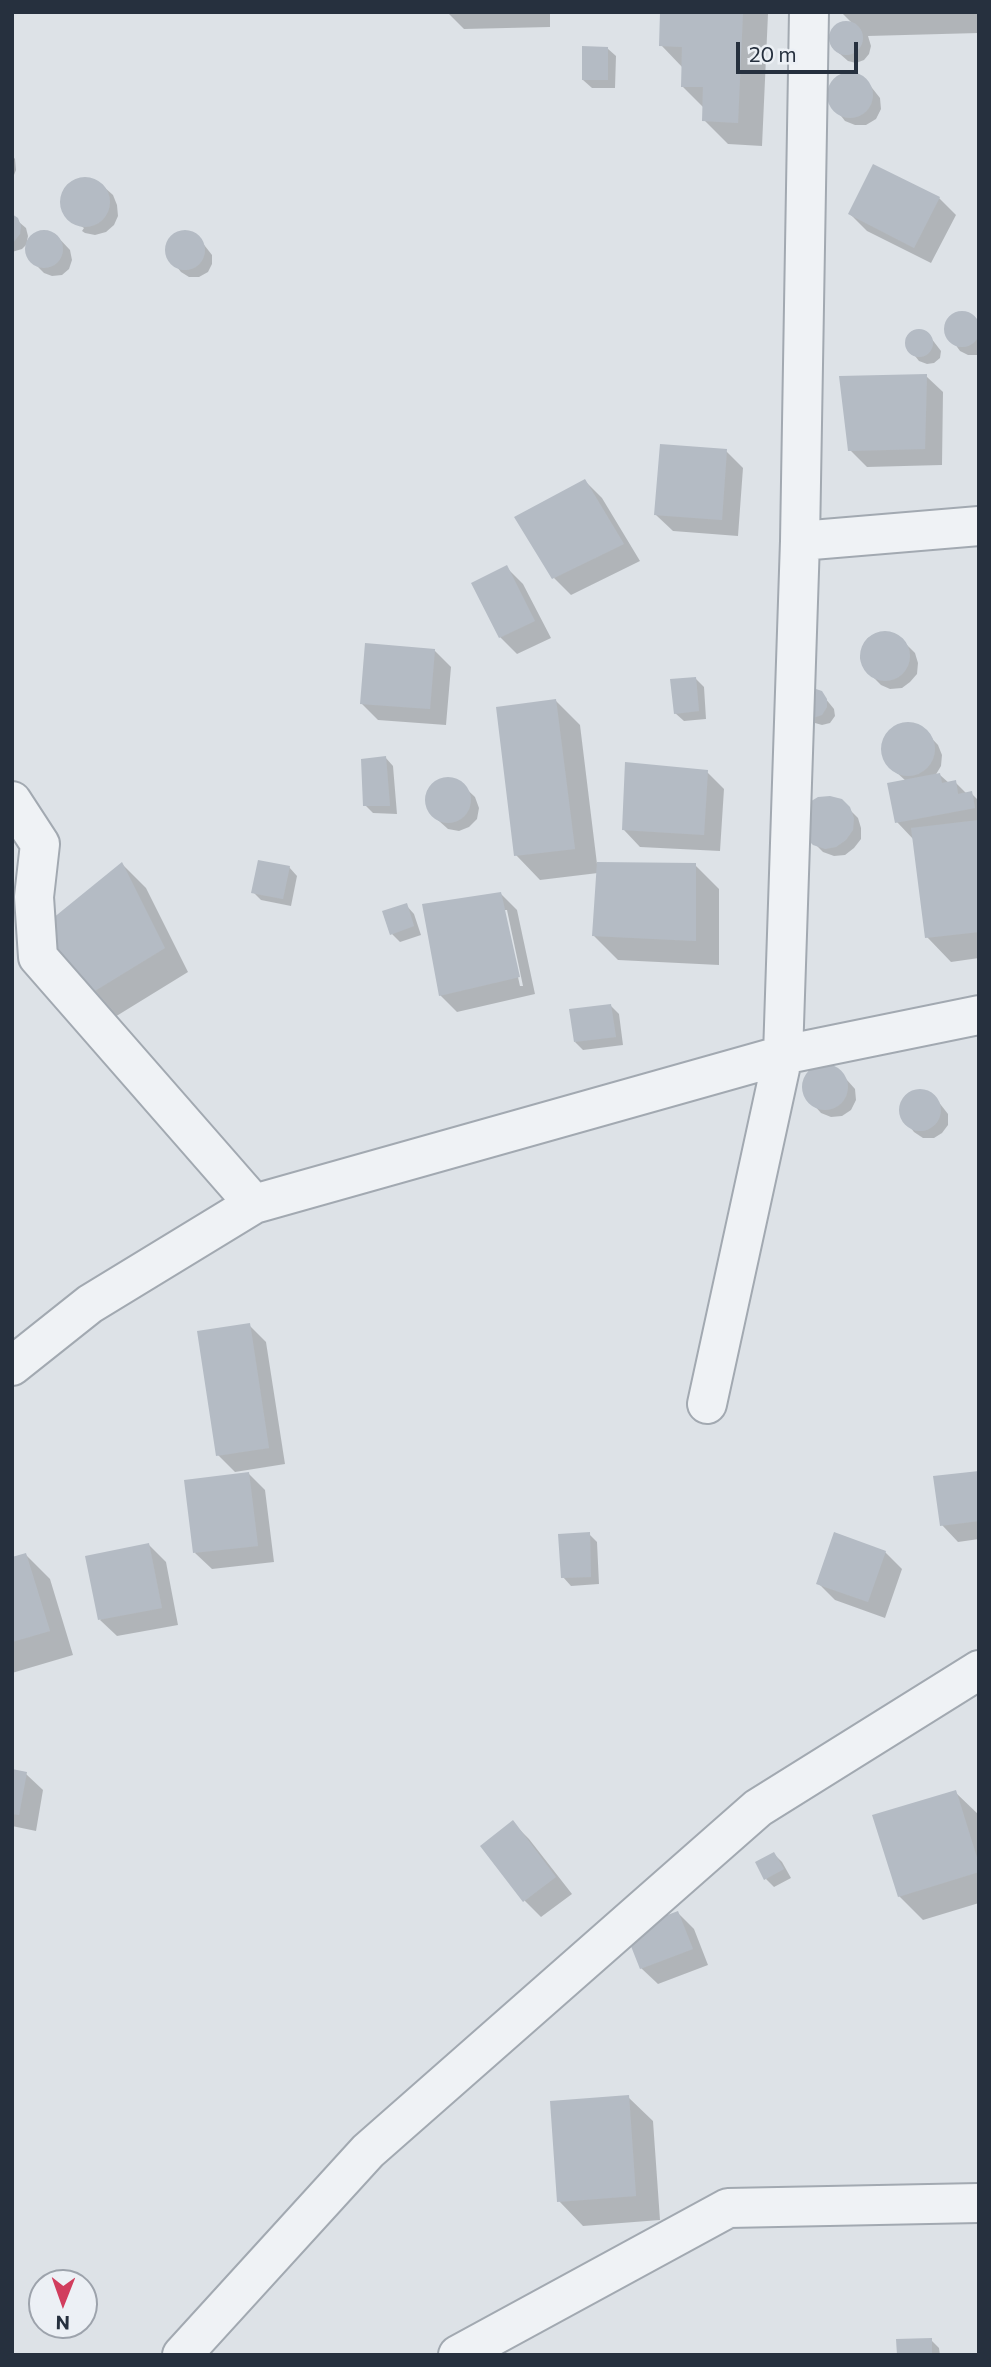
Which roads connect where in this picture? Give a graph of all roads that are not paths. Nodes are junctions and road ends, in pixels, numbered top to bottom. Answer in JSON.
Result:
{"nodes":[{"id":1,"x":809,"y":12,"type":"edge"},
{"id":2,"x":979,"y":526,"type":"edge"},
{"id":3,"x":800,"y":541,"type":"junction"},
{"id":4,"x":12,"y":801,"type":"edge"},
{"id":5,"x":979,"y":1015,"type":"edge"},
{"id":6,"x":783,"y":1055,"type":"junction"},
{"id":7,"x":254,"y":1204,"type":"junction"},
{"id":8,"x":12,"y":1366,"type":"edge"},
{"id":9,"x":708,"y":1404,"type":"dead end"},
{"id":10,"x":979,"y":1670,"type":"edge"},
{"id":11,"x":979,"y":2203,"type":"edge"},
{"id":12,"x":182,"y":2355,"type":"edge"},
{"id":13,"x":458,"y":2355,"type":"edge"}],
"edges":[{"from":1,"to":3,"type":"street"},
{"from":2,"to":3,"type":"street"},
{"from":3,"to":6,"type":"street"},
{"from":4,"to":7,"type":"street"},
{"from":5,"to":6,"type":"street"},
{"from":6,"to":7,"type":"street"},
{"from":6,"to":9,"type":"street"},
{"from":7,"to":8,"type":"street"},
{"from":10,"to":12,"type":"street"},
{"from":11,"to":13,"type":"street"}]}
